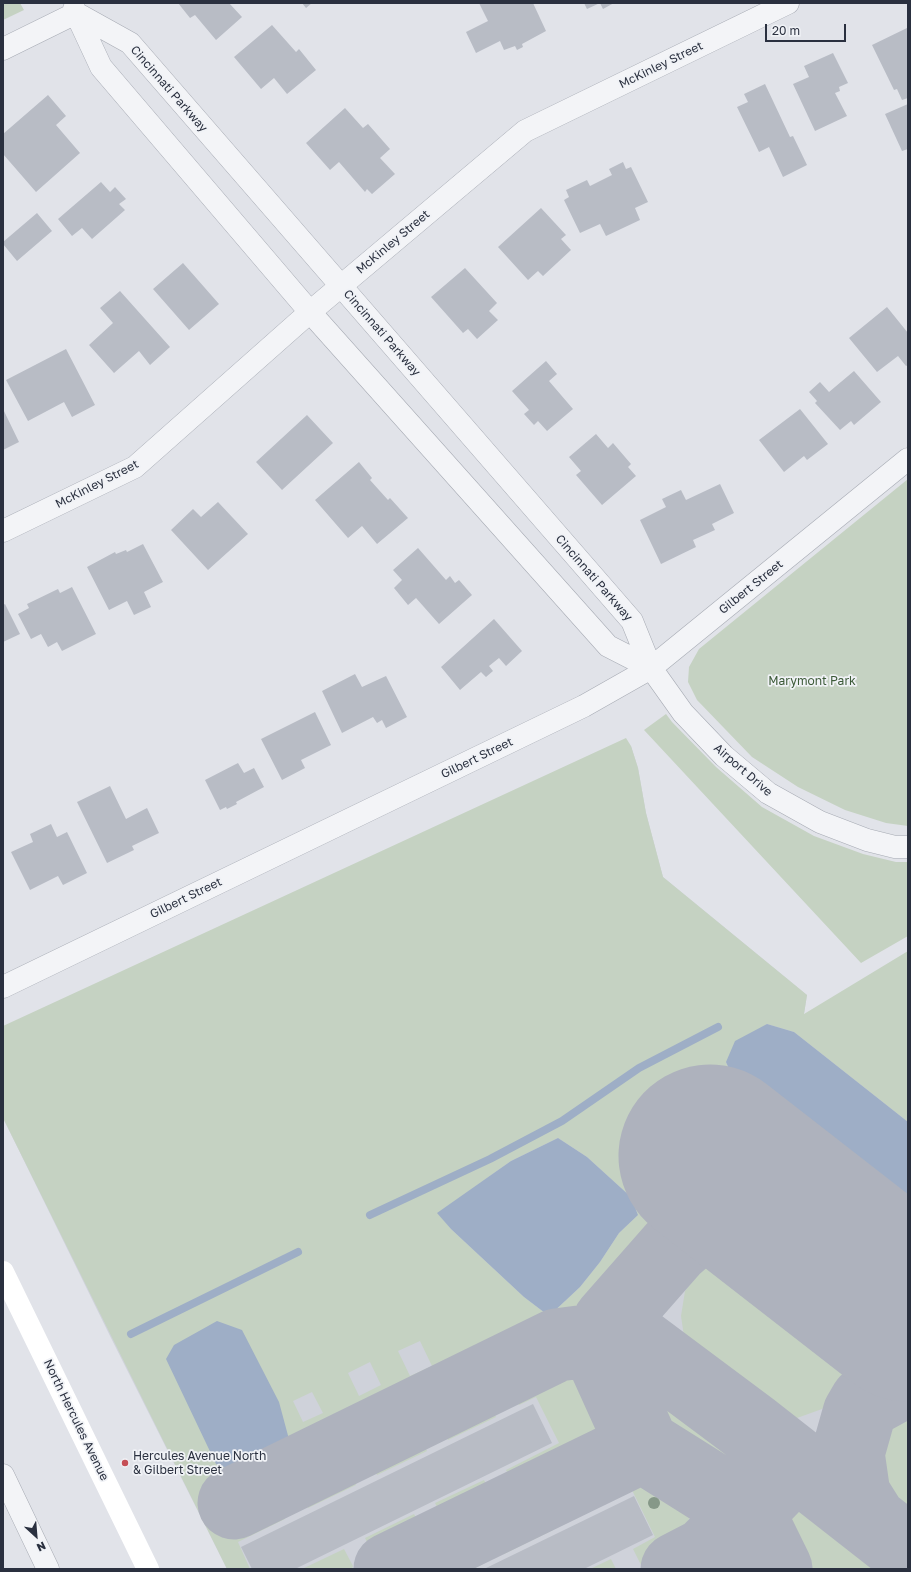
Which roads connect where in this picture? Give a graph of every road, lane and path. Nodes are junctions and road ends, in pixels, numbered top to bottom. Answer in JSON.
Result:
{"nodes":[{"id":1,"x":788,"y":3,"type":"edge"},
{"id":2,"x":74,"y":8,"type":"edge"},
{"id":3,"x":3,"y":49,"type":"edge"},
{"id":4,"x":341,"y":286,"type":"junction"},
{"id":5,"x":310,"y":312,"type":"junction"},
{"id":6,"x":908,"y":459,"type":"edge"},
{"id":7,"x":3,"y":531,"type":"edge"},
{"id":8,"x":652,"y":668,"type":"junction"},
{"id":9,"x":908,"y":847,"type":"edge"},
{"id":10,"x":3,"y":987,"type":"edge"},
{"id":11,"x":3,"y":1272,"type":"edge"},
{"id":12,"x":3,"y":1475,"type":"edge"},
{"id":13,"x":48,"y":1569,"type":"edge"},
{"id":14,"x":148,"y":1569,"type":"edge"}],
"edges":[{"from":1,"to":4,"type":"street","name":"McKinley Street"},
{"from":2,"to":3,"type":"street"},
{"from":2,"to":4,"type":"street","name":"Cincinnati Parkway"},
{"from":2,"to":5,"type":"street"},
{"from":4,"to":5,"type":"street","name":"McKinley Street"},
{"from":4,"to":8,"type":"street","name":"Cincinnati Parkway"},
{"from":5,"to":7,"type":"street","name":"McKinley Street"},
{"from":5,"to":8,"type":"street"},
{"from":6,"to":8,"type":"street","name":"Gilbert Street"},
{"from":8,"to":9,"type":"street","name":"Airport Drive"},
{"from":8,"to":10,"type":"street","name":"Gilbert Street"},
{"from":11,"to":14,"type":"street","name":"North Hercules Avenue"},
{"from":12,"to":13,"type":"street"}]}
